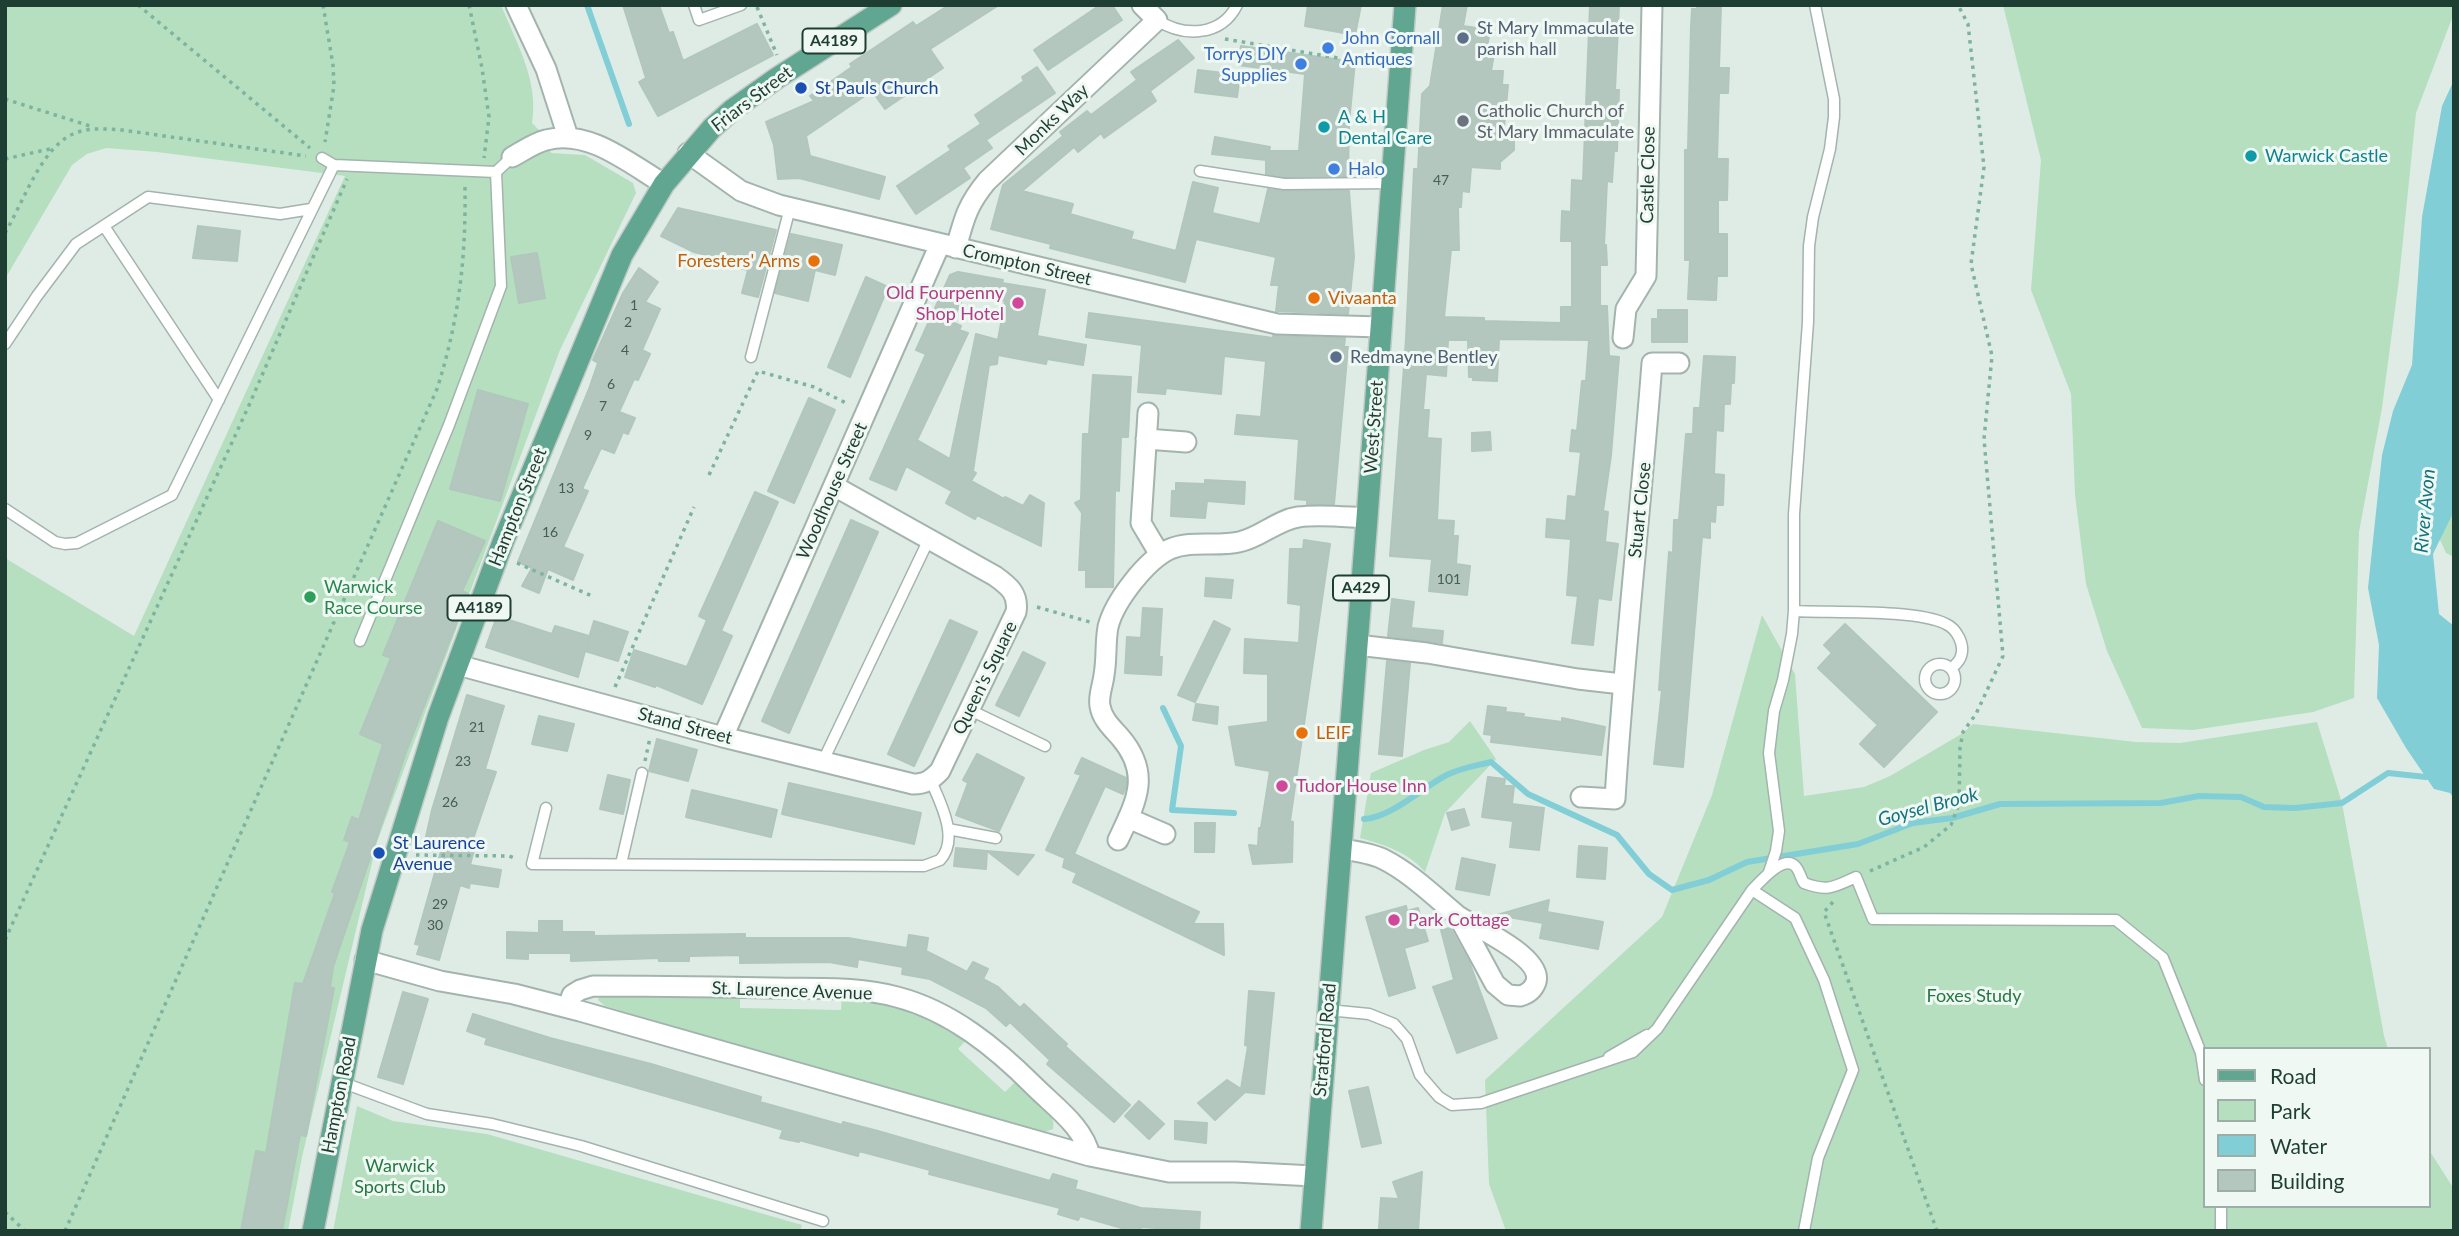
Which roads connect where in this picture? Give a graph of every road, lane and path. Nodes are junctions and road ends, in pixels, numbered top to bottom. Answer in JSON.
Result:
{"nodes":[{"id":1,"x":138,"y":5,"type":"edge"},
{"id":2,"x":323,"y":5,"type":"edge"},
{"id":3,"x":469,"y":5,"type":"edge"},
{"id":4,"x":516,"y":5,"type":"edge"},
{"id":5,"x":694,"y":5,"type":"edge"},
{"id":6,"x":741,"y":5,"type":"edge"},
{"id":7,"x":756,"y":5,"type":"edge"},
{"id":8,"x":891,"y":5,"type":"edge"},
{"id":9,"x":1142,"y":5,"type":"edge"},
{"id":10,"x":1237,"y":5,"type":"edge"},
{"id":11,"x":1405,"y":5,"type":"edge"},
{"id":12,"x":1652,"y":5,"type":"edge"},
{"id":13,"x":1815,"y":5,"type":"edge"},
{"id":14,"x":1958,"y":5,"type":"edge"},
{"id":15,"x":1157,"y":20,"type":"junction"},
{"id":16,"x":1214,"y":27,"type":"junction"},
{"id":17,"x":1338,"y":58,"type":"dead end"},
{"id":18,"x":779,"y":59,"type":"dead end"},
{"id":19,"x":1351,"y":60,"type":"dead end"},
{"id":20,"x":1400,"y":64,"type":"junction"},
{"id":21,"x":5,"y":99,"type":"edge"},
{"id":22,"x":96,"y":128,"type":"junction"},
{"id":23,"x":569,"y":137,"type":"junction"},
{"id":24,"x":55,"y":148,"type":"junction"},
{"id":25,"x":688,"y":153,"type":"junction"},
{"id":26,"x":512,"y":157,"type":"joint"},
{"id":27,"x":322,"y":158,"type":"junction"},
{"id":28,"x":5,"y":159,"type":"edge"},
{"id":29,"x":334,"y":165,"type":"junction"},
{"id":30,"x":353,"y":167,"type":"junction"},
{"id":31,"x":465,"y":171,"type":"junction"},
{"id":32,"x":482,"y":171,"type":"junction"},
{"id":33,"x":496,"y":172,"type":"junction"},
{"id":34,"x":1200,"y":172,"type":"dead end"},
{"id":35,"x":1391,"y":183,"type":"junction"},
{"id":36,"x":664,"y":184,"type":"junction"},
{"id":37,"x":790,"y":208,"type":"junction"},
{"id":38,"x":312,"y":209,"type":"junction"},
{"id":39,"x":104,"y":226,"type":"junction"},
{"id":40,"x":5,"y":233,"type":"edge"},
{"id":41,"x":948,"y":246,"type":"junction"},
{"id":42,"x":1381,"y":327,"type":"junction"},
{"id":43,"x":1623,"y":338,"type":"dead end"},
{"id":44,"x":5,"y":344,"type":"edge"},
{"id":45,"x":751,"y":357,"type":"dead end"},
{"id":46,"x":1679,"y":363,"type":"dead end"},
{"id":47,"x":219,"y":400,"type":"junction"},
{"id":48,"x":1148,"y":412,"type":"dead end"},
{"id":49,"x":866,"y":413,"type":"junction"},
{"id":50,"x":1146,"y":439,"type":"junction"},
{"id":51,"x":1186,"y":442,"type":"dead end"},
{"id":52,"x":709,"y":475,"type":"dead end"},
{"id":53,"x":834,"y":486,"type":"junction"},
{"id":54,"x":694,"y":507,"type":"dead end"},
{"id":55,"x":5,"y":509,"type":"edge"},
{"id":56,"x":1367,"y":518,"type":"junction"},
{"id":57,"x":929,"y":539,"type":"junction"},
{"id":58,"x":1160,"y":555,"type":"junction"},
{"id":59,"x":498,"y":556,"type":"junction"},
{"id":60,"x":592,"y":596,"type":"dead end"},
{"id":61,"x":1018,"y":602,"type":"junction"},
{"id":62,"x":1794,"y":611,"type":"junction"},
{"id":63,"x":1109,"y":624,"type":"junction"},
{"id":64,"x":360,"y":641,"type":"dead end"},
{"id":65,"x":1357,"y":645,"type":"junction"},
{"id":66,"x":458,"y":665,"type":"junction"},
{"id":67,"x":1951,"y":669,"type":"dead end"},
{"id":68,"x":1622,"y":684,"type":"junction"},
{"id":69,"x":608,"y":705,"type":"junction"},
{"id":70,"x":970,"y":710,"type":"junction"},
{"id":71,"x":655,"y":717,"type":"junction"},
{"id":72,"x":723,"y":737,"type":"junction"},
{"id":73,"x":1045,"y":746,"type":"dead end"},
{"id":74,"x":823,"y":761,"type":"junction"},
{"id":75,"x":642,"y":773,"type":"joint"},
{"id":76,"x":922,"y":782,"type":"junction"},
{"id":77,"x":1581,"y":797,"type":"dead end"},
{"id":78,"x":546,"y":808,"type":"dead end"},
{"id":79,"x":1128,"y":818,"type":"junction"},
{"id":80,"x":948,"y":829,"type":"junction"},
{"id":81,"x":1165,"y":834,"type":"dead end"},
{"id":82,"x":996,"y":838,"type":"dead end"},
{"id":83,"x":1118,"y":840,"type":"dead end"},
{"id":84,"x":1341,"y":849,"type":"junction"},
{"id":85,"x":395,"y":855,"type":"junction"},
{"id":86,"x":532,"y":864,"type":"junction"},
{"id":87,"x":621,"y":864,"type":"junction"},
{"id":88,"x":1769,"y":872,"type":"junction"},
{"id":89,"x":1856,"y":877,"type":"junction"},
{"id":90,"x":1752,"y":890,"type":"junction"},
{"id":91,"x":1458,"y":916,"type":"dead end"},
{"id":92,"x":5,"y":940,"type":"edge"},
{"id":93,"x":365,"y":960,"type":"junction"},
{"id":94,"x":568,"y":1008,"type":"junction"},
{"id":95,"x":1327,"y":1010,"type":"junction"},
{"id":96,"x":2204,"y":1075,"type":"edge"},
{"id":97,"x":340,"y":1082,"type":"junction"},
{"id":98,"x":1090,"y":1156,"type":"junction"},
{"id":99,"x":1314,"y":1176,"type":"junction"},
{"id":100,"x":2221,"y":1208,"type":"edge"},
{"id":101,"x":5,"y":1212,"type":"edge"},
{"id":102,"x":823,"y":1222,"type":"dead end"},
{"id":103,"x":24,"y":1231,"type":"edge"},
{"id":104,"x":65,"y":1231,"type":"edge"},
{"id":105,"x":313,"y":1231,"type":"edge"},
{"id":106,"x":1311,"y":1231,"type":"edge"},
{"id":107,"x":1804,"y":1231,"type":"edge"},
{"id":108,"x":1937,"y":1231,"type":"edge"},
{"id":109,"x":2221,"y":1231,"type":"edge"}],
"edges":[{"from":1,"to":27,"type":"path"},
{"from":2,"to":27,"type":"path"},
{"from":3,"to":32,"type":"path"},
{"from":4,"to":23,"type":"street"},
{"from":5,"to":6,"type":"lane"},
{"from":7,"to":18,"type":"path"},
{"from":8,"to":25,"type":"main road","name":"Friars Street","number":"A4189"},
{"from":9,"to":15,"type":"street"},
{"from":10,"to":16,"type":"lane"},
{"from":11,"to":20,"type":"main road","name":"West Street","number":"A429"},
{"from":12,"to":43,"type":"street","name":"Castle Close"},
{"from":13,"to":62,"type":"lane"},
{"from":14,"to":89,"type":"path"},
{"from":15,"to":16,"type":"lane"},
{"from":15,"to":41,"type":"street","name":"Monks Way"},
{"from":16,"to":17,"type":"path"},
{"from":19,"to":20,"type":"path"},
{"from":20,"to":35,"type":"main road","name":"West Street","number":"A429"},
{"from":21,"to":22,"type":"path"},
{"from":22,"to":24,"type":"path"},
{"from":22,"to":27,"type":"path"},
{"from":23,"to":26,"type":"street"},
{"from":23,"to":36,"type":"street"},
{"from":24,"to":28,"type":"path"},
{"from":24,"to":40,"type":"path"},
{"from":25,"to":36,"type":"main road","name":"Hampton Street","number":"A4189"},
{"from":25,"to":37,"type":"street","name":"Crompton Street"},
{"from":26,"to":33,"type":"lane"},
{"from":27,"to":29,"type":"lane"},
{"from":29,"to":30,"type":"lane"},
{"from":29,"to":38,"type":"lane"},
{"from":30,"to":31,"type":"lane"},
{"from":30,"to":92,"type":"path"},
{"from":31,"to":32,"type":"lane"},
{"from":31,"to":104,"type":"path"},
{"from":32,"to":33,"type":"lane"},
{"from":33,"to":64,"type":"lane"},
{"from":34,"to":35,"type":"lane"},
{"from":35,"to":42,"type":"main road","name":"West Street","number":"A429"},
{"from":36,"to":59,"type":"main road","name":"Hampton Street","number":"A4189"},
{"from":37,"to":41,"type":"street","name":"Crompton Street"},
{"from":37,"to":45,"type":"lane"},
{"from":38,"to":39,"type":"lane"},
{"from":38,"to":47,"type":"lane"},
{"from":39,"to":44,"type":"lane"},
{"from":39,"to":47,"type":"lane"},
{"from":41,"to":42,"type":"street","name":"Crompton Street"},
{"from":41,"to":49,"type":"street","name":"Woodhouse Street"},
{"from":42,"to":56,"type":"main road","name":"West Street","number":"A429"},
{"from":46,"to":68,"type":"street","name":"Stuart Close"},
{"from":47,"to":55,"type":"lane"},
{"from":48,"to":50,"type":"street"},
{"from":49,"to":52,"type":"path"},
{"from":49,"to":53,"type":"street","name":"Woodhouse Street"},
{"from":50,"to":51,"type":"street"},
{"from":50,"to":58,"type":"street"},
{"from":53,"to":57,"type":"street","name":"Queen's Square"},
{"from":53,"to":72,"type":"street","name":"Woodhouse Street"},
{"from":54,"to":69,"type":"path"},
{"from":56,"to":58,"type":"street"},
{"from":56,"to":65,"type":"main road","name":"West Street","number":"A429"},
{"from":57,"to":61,"type":"street","name":"Queen's Square"},
{"from":57,"to":74,"type":"lane"},
{"from":58,"to":63,"type":"street"},
{"from":59,"to":60,"type":"path"},
{"from":59,"to":66,"type":"main road","name":"Hampton Street","number":"A4189"},
{"from":61,"to":63,"type":"path"},
{"from":61,"to":70,"type":"street","name":"Queen's Square"},
{"from":62,"to":67,"type":"lane"},
{"from":62,"to":88,"type":"lane"},
{"from":63,"to":79,"type":"street"},
{"from":65,"to":68,"type":"street"},
{"from":65,"to":84,"type":"main road","name":"West Street","number":"A429"},
{"from":66,"to":69,"type":"street","name":"Stand Street"},
{"from":66,"to":85,"type":"main road","name":"Hampton Street","number":"A4189"},
{"from":68,"to":77,"type":"street","name":"Stuart Close"},
{"from":69,"to":71,"type":"street","name":"Stand Street"},
{"from":70,"to":73,"type":"lane"},
{"from":70,"to":76,"type":"street","name":"Queen's Square"},
{"from":71,"to":72,"type":"street","name":"Stand Street"},
{"from":71,"to":75,"type":"path"},
{"from":72,"to":74,"type":"street","name":"Stand Street"},
{"from":74,"to":76,"type":"street","name":"Stand Street"},
{"from":75,"to":87,"type":"lane"},
{"from":76,"to":80,"type":"lane"},
{"from":78,"to":86,"type":"lane"},
{"from":79,"to":81,"type":"street"},
{"from":79,"to":83,"type":"street"},
{"from":80,"to":82,"type":"lane"},
{"from":80,"to":87,"type":"lane"},
{"from":84,"to":91,"type":"street"},
{"from":84,"to":95,"type":"main road","name":"Stratford Road","number":"A429"},
{"from":85,"to":86,"type":"path"},
{"from":85,"to":93,"type":"main road","name":"Hampton Street","number":"A4189"},
{"from":86,"to":87,"type":"lane"},
{"from":88,"to":89,"type":"lane"},
{"from":88,"to":90,"type":"lane"},
{"from":89,"to":96,"type":"lane"},
{"from":89,"to":108,"type":"path"},
{"from":90,"to":95,"type":"lane"},
{"from":90,"to":107,"type":"lane"},
{"from":93,"to":94,"type":"street"},
{"from":93,"to":97,"type":"main road","name":"Hampton Road","number":"A4189"},
{"from":94,"to":98,"type":"street"},
{"from":94,"to":98,"type":"street","name":"St. Laurence Avenue"},
{"from":95,"to":99,"type":"main road","name":"Stratford Road","number":"A429"},
{"from":97,"to":102,"type":"lane"},
{"from":97,"to":105,"type":"main road","name":"Hampton Road","number":"A4189"},
{"from":98,"to":99,"type":"street"},
{"from":99,"to":106,"type":"main road","name":"Stratford Road","number":"A429"},
{"from":100,"to":109,"type":"lane"},
{"from":101,"to":103,"type":"path"}]}
